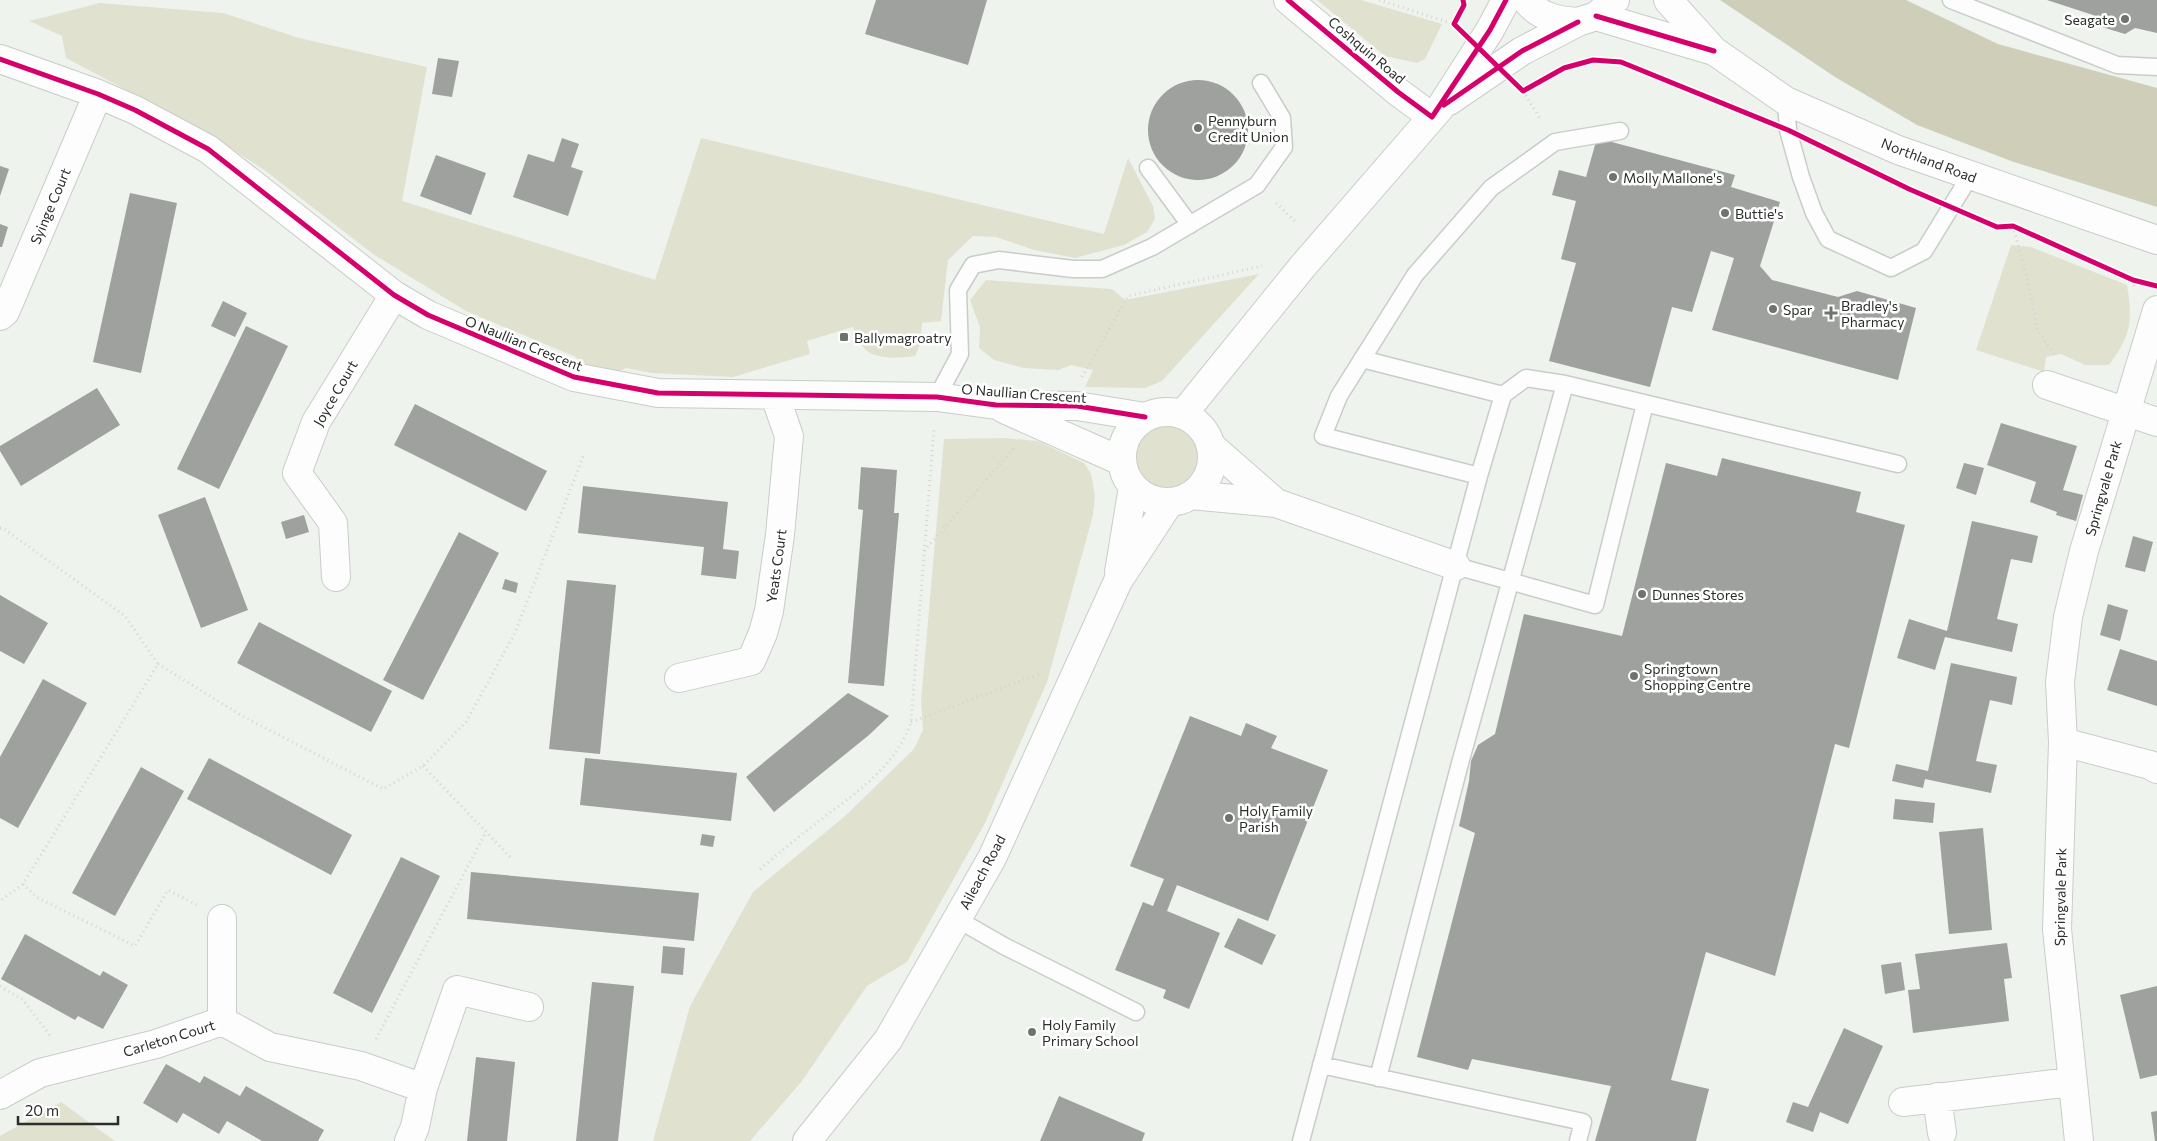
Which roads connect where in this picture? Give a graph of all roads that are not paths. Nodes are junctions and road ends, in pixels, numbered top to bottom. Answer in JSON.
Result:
{"nodes":[{"id":1,"x":1288,"y":0,"type":"edge"},
{"id":2,"x":1506,"y":0,"type":"edge"},
{"id":3,"x":1526,"y":0,"type":"edge"},
{"id":4,"x":1668,"y":0,"type":"edge"},
{"id":5,"x":1952,"y":0,"type":"edge"},
{"id":6,"x":1596,"y":13,"type":"edge"},
{"id":7,"x":1714,"y":51,"type":"junction"},
{"id":8,"x":0,"y":59,"type":"edge"},
{"id":9,"x":2157,"y":67,"type":"edge"},
{"id":10,"x":1261,"y":83,"type":"dead end"},
{"id":11,"x":98,"y":94,"type":"junction"},
{"id":12,"x":1786,"y":100,"type":"junction"},
{"id":13,"x":1436,"y":112,"type":"junction"},
{"id":14,"x":1620,"y":131,"type":"dead end"},
{"id":15,"x":1148,"y":168,"type":"dead end"},
{"id":16,"x":1970,"y":176,"type":"junction"},
{"id":17,"x":1190,"y":225,"type":"junction"},
{"id":18,"x":2157,"y":240,"type":"edge"},
{"id":19,"x":394,"y":295,"type":"junction"},
{"id":20,"x":2147,"y":304,"type":"edge"},
{"id":21,"x":0,"y":316,"type":"edge"},
{"id":22,"x":1362,"y":359,"type":"junction"},
{"id":23,"x":1565,"y":384,"type":"junction"},
{"id":24,"x":2047,"y":385,"type":"dead end"},
{"id":25,"x":1503,"y":395,"type":"junction"},
{"id":26,"x":775,"y":396,"type":"junction"},
{"id":27,"x":937,"y":397,"type":"junction"},
{"id":28,"x":1645,"y":404,"type":"junction"},
{"id":29,"x":996,"y":405,"type":"junction"},
{"id":30,"x":2125,"y":411,"type":"junction"},
{"id":31,"x":1183,"y":414,"type":"junction"},
{"id":32,"x":1145,"y":417,"type":"junction"},
{"id":33,"x":2157,"y":422,"type":"edge"},
{"id":34,"x":1211,"y":446,"type":"junction"},
{"id":35,"x":1121,"y":461,"type":"junction"},
{"id":36,"x":1898,"y":464,"type":"dead end"},
{"id":37,"x":1478,"y":476,"type":"junction"},
{"id":38,"x":1133,"y":487,"type":"junction"},
{"id":39,"x":1180,"y":499,"type":"junction"},
{"id":40,"x":1276,"y":502,"type":"junction"},
{"id":41,"x":1456,"y":566,"type":"junction"},
{"id":42,"x":336,"y":577,"type":"dead end"},
{"id":43,"x":1118,"y":580,"type":"junction"},
{"id":44,"x":1510,"y":582,"type":"junction"},
{"id":45,"x":680,"y":678,"type":"dead end"},
{"id":46,"x":2063,"y":742,"type":"junction"},
{"id":47,"x":2157,"y":769,"type":"edge"},
{"id":48,"x":222,"y":919,"type":"road end"},
{"id":49,"x":957,"y":919,"type":"junction"},
{"id":50,"x":529,"y":1007,"type":"dead end"},
{"id":51,"x":1136,"y":1012,"type":"dead end"},
{"id":52,"x":222,"y":1021,"type":"junction"},
{"id":53,"x":1321,"y":1065,"type":"junction"},
{"id":54,"x":1378,"y":1078,"type":"junction"},
{"id":55,"x":2072,"y":1082,"type":"junction"},
{"id":56,"x":423,"y":1088,"type":"junction"},
{"id":57,"x":0,"y":1095,"type":"edge"},
{"id":58,"x":1938,"y":1097,"type":"junction"},
{"id":59,"x":1903,"y":1102,"type":"dead end"},
{"id":60,"x":1942,"y":1133,"type":"dead end"},
{"id":61,"x":409,"y":1141,"type":"edge"},
{"id":62,"x":807,"y":1141,"type":"edge"},
{"id":63,"x":1300,"y":1141,"type":"edge"},
{"id":64,"x":1578,"y":1141,"type":"edge"},
{"id":65,"x":2079,"y":1141,"type":"edge"}],
"edges":[{"from":1,"to":13,"type":"street","name":"Coshquin Road"},
{"from":2,"to":13,"type":"street"},
{"from":3,"to":6,"type":"street","name":"Northland Road"},
{"from":4,"to":7,"type":"street","name":"Northland Road"},
{"from":5,"to":9,"type":"lane"},
{"from":6,"to":7,"type":"street","name":"Northland Road"},
{"from":6,"to":13,"type":"street"},
{"from":7,"to":12,"type":"street","name":"Northland Road"},
{"from":8,"to":11,"type":"street","name":"O Naullian Crescent"},
{"from":10,"to":17,"type":"lane"},
{"from":11,"to":19,"type":"street","name":"O Naullian Crescent"},
{"from":11,"to":21,"type":"street","name":"Syinge Court"},
{"from":12,"to":16,"type":"street","name":"Northland Road"},
{"from":12,"to":16,"type":"lane"},
{"from":13,"to":31,"type":"street"},
{"from":14,"to":22,"type":"lane"},
{"from":15,"to":17,"type":"lane"},
{"from":16,"to":18,"type":"street","name":"Northland Road"},
{"from":17,"to":27,"type":"lane"},
{"from":19,"to":26,"type":"street","name":"O Naullian Crescent"},
{"from":19,"to":42,"type":"street","name":"Joyce Court"},
{"from":20,"to":30,"type":"street","name":"Springvale Park"},
{"from":22,"to":25,"type":"lane"},
{"from":22,"to":37,"type":"lane"},
{"from":23,"to":25,"type":"lane"},
{"from":23,"to":28,"type":"lane"},
{"from":23,"to":44,"type":"lane"},
{"from":24,"to":30,"type":"street"},
{"from":25,"to":37,"type":"lane"},
{"from":26,"to":27,"type":"street","name":"O Naullian Crescent"},
{"from":26,"to":45,"type":"street","name":"Yeats Court"},
{"from":27,"to":29,"type":"street","name":"O Naullian Crescent"},
{"from":28,"to":36,"type":"lane"},
{"from":28,"to":44,"type":"lane"},
{"from":29,"to":32,"type":"street","name":"O Naullian Crescent"},
{"from":29,"to":35,"type":"street","name":"O Naullian Crescent"},
{"from":30,"to":33,"type":"street"},
{"from":30,"to":46,"type":"street","name":"Springvale Park"},
{"from":31,"to":32,"type":"street"},
{"from":31,"to":34,"type":"street"},
{"from":32,"to":35,"type":"street"},
{"from":34,"to":39,"type":"street"},
{"from":34,"to":40,"type":"street"},
{"from":35,"to":38,"type":"street"},
{"from":37,"to":41,"type":"lane"},
{"from":38,"to":39,"type":"street"},
{"from":38,"to":43,"type":"street","name":"Aileach Road"},
{"from":39,"to":40,"type":"street"},
{"from":39,"to":43,"type":"street","name":"Aileach Road"},
{"from":40,"to":41,"type":"street"},
{"from":41,"to":44,"type":"lane"},
{"from":41,"to":53,"type":"lane"},
{"from":43,"to":49,"type":"street","name":"Aileach Road"},
{"from":44,"to":54,"type":"lane"},
{"from":46,"to":47,"type":"street"},
{"from":46,"to":55,"type":"street","name":"Springvale Park"},
{"from":48,"to":52,"type":"street"},
{"from":49,"to":51,"type":"lane"},
{"from":49,"to":62,"type":"street","name":"Aileach Road"},
{"from":50,"to":56,"type":"street"},
{"from":52,"to":56,"type":"street","name":"Carleton Court"},
{"from":52,"to":57,"type":"street","name":"Carleton Court"},
{"from":53,"to":54,"type":"lane"},
{"from":53,"to":63,"type":"lane"},
{"from":54,"to":64,"type":"lane"},
{"from":55,"to":58,"type":"street"},
{"from":55,"to":65,"type":"street","name":"Springvale Park"},
{"from":56,"to":61,"type":"street"},
{"from":58,"to":59,"type":"street"},
{"from":58,"to":60,"type":"street"}]}
